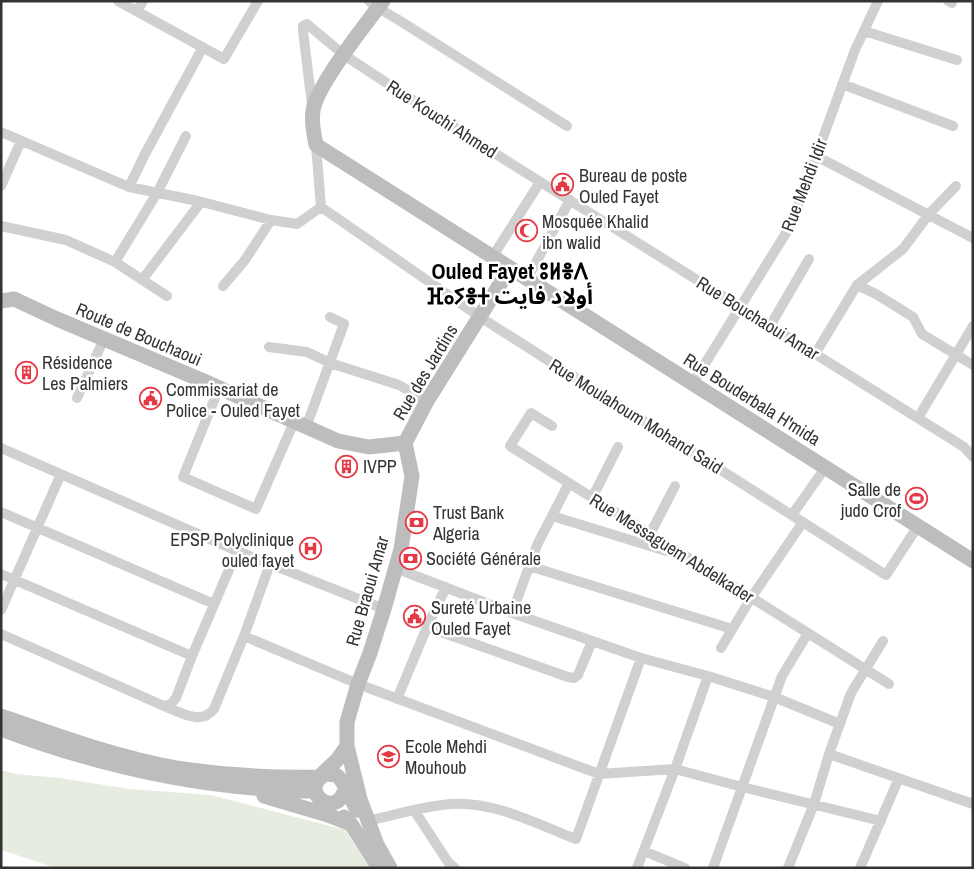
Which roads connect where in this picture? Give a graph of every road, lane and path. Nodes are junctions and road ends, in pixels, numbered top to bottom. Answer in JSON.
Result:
{"nodes":[{"id":1,"x":118,"y":1,"type":"edge"},
{"id":2,"x":142,"y":1,"type":"edge"},
{"id":3,"x":258,"y":1,"type":"edge"},
{"id":4,"x":878,"y":1,"type":"edge"},
{"id":5,"x":377,"y":4,"type":"edge"},
{"id":6,"x":137,"y":11,"type":"junction"},
{"id":7,"x":864,"y":31,"type":"junction"},
{"id":8,"x":203,"y":47,"type":"junction"},
{"id":9,"x":344,"y":55,"type":"junction"},
{"id":10,"x":957,"y":60,"type":"dead end"},
{"id":11,"x":842,"y":84,"type":"junction"},
{"id":12,"x":313,"y":109,"type":"junction"},
{"id":13,"x":567,"y":126,"type":"dead end"},
{"id":14,"x":953,"y":126,"type":"dead end"},
{"id":15,"x":1,"y":132,"type":"edge"},
{"id":16,"x":186,"y":136,"type":"dead end"},
{"id":17,"x":21,"y":141,"type":"junction"},
{"id":18,"x":316,"y":145,"type":"junction"},
{"id":19,"x":816,"y":156,"type":"junction"},
{"id":20,"x":540,"y":182,"type":"junction"},
{"id":21,"x":1,"y":186,"type":"edge"},
{"id":22,"x":956,"y":186,"type":"dead end"},
{"id":23,"x":129,"y":187,"type":"junction"},
{"id":24,"x":157,"y":193,"type":"junction"},
{"id":25,"x":570,"y":200,"type":"junction"},
{"id":26,"x":201,"y":202,"type":"junction"},
{"id":27,"x":321,"y":207,"type":"junction"},
{"id":28,"x":929,"y":214,"type":"junction"},
{"id":29,"x":271,"y":220,"type":"junction"},
{"id":30,"x":1,"y":226,"type":"edge"},
{"id":31,"x":973,"y":238,"type":"edge"},
{"id":32,"x":493,"y":256,"type":"junction"},
{"id":33,"x":809,"y":258,"type":"dead end"},
{"id":34,"x":115,"y":262,"type":"junction"},
{"id":35,"x":510,"y":268,"type":"junction"},
{"id":36,"x":527,"y":279,"type":"junction"},
{"id":37,"x":142,"y":280,"type":"junction"},
{"id":38,"x":858,"y":285,"type":"junction"},
{"id":39,"x":223,"y":286,"type":"dead end"},
{"id":40,"x":167,"y":296,"type":"dead end"},
{"id":41,"x":5,"y":298,"type":"edge"},
{"id":42,"x":741,"y":307,"type":"junction"},
{"id":43,"x":330,"y":317,"type":"dead end"},
{"id":44,"x":480,"y":317,"type":"junction"},
{"id":45,"x":770,"y":326,"type":"junction"},
{"id":46,"x":973,"y":326,"type":"edge"},
{"id":47,"x":104,"y":339,"type":"junction"},
{"id":48,"x":269,"y":347,"type":"dead end"},
{"id":49,"x":815,"y":354,"type":"junction"},
{"id":50,"x":956,"y":355,"type":"junction"},
{"id":51,"x":330,"y":364,"type":"junction"},
{"id":52,"x":973,"y":365,"type":"edge"},
{"id":53,"x":693,"y":383,"type":"junction"},
{"id":54,"x":219,"y":388,"type":"junction"},
{"id":55,"x":77,"y":398,"type":"dead end"},
{"id":56,"x":427,"y":401,"type":"junction"},
{"id":57,"x":918,"y":418,"type":"junction"},
{"id":58,"x":300,"y":424,"type":"junction"},
{"id":59,"x":552,"y":426,"type":"dead end"},
{"id":60,"x":405,"y":443,"type":"junction"},
{"id":61,"x":618,"y":447,"type":"dead end"},
{"id":62,"x":1,"y":448,"type":"edge"},
{"id":63,"x":973,"y":457,"type":"edge"},
{"id":64,"x":826,"y":468,"type":"junction"},
{"id":65,"x":61,"y":474,"type":"junction"},
{"id":66,"x":569,"y":483,"type":"junction"},
{"id":67,"x":675,"y":486,"type":"dead end"},
{"id":68,"x":592,"y":498,"type":"junction"},
{"id":69,"x":1,"y":512,"type":"edge"},
{"id":70,"x":792,"y":515,"type":"junction"},
{"id":71,"x":552,"y":516,"type":"junction"},
{"id":72,"x":803,"y":522,"type":"junction"},
{"id":73,"x":918,"y":526,"type":"junction"},
{"id":74,"x":38,"y":527,"type":"junction"},
{"id":75,"x":650,"y":534,"type":"junction"},
{"id":76,"x":237,"y":551,"type":"junction"},
{"id":77,"x":686,"y":557,"type":"junction"},
{"id":78,"x":973,"y":561,"type":"edge"},
{"id":79,"x":270,"y":564,"type":"junction"},
{"id":80,"x":529,"y":566,"type":"junction"},
{"id":81,"x":395,"y":568,"type":"junction"},
{"id":82,"x":1,"y":574,"type":"edge"},
{"id":83,"x":14,"y":580,"type":"junction"},
{"id":84,"x":446,"y":587,"type":"junction"},
{"id":85,"x":751,"y":598,"type":"junction"},
{"id":86,"x":214,"y":604,"type":"junction"},
{"id":87,"x":384,"y":609,"type":"junction"},
{"id":88,"x":1,"y":610,"type":"edge"},
{"id":89,"x":512,"y":613,"type":"junction"},
{"id":90,"x":427,"y":626,"type":"junction"},
{"id":91,"x":732,"y":629,"type":"junction"},
{"id":92,"x":808,"y":633,"type":"junction"},
{"id":93,"x":1,"y":634,"type":"edge"},
{"id":94,"x":244,"y":636,"type":"junction"},
{"id":95,"x":592,"y":641,"type":"junction"},
{"id":96,"x":883,"y":641,"type":"dead end"},
{"id":97,"x":721,"y":648,"type":"dead end"},
{"id":98,"x":192,"y":656,"type":"junction"},
{"id":99,"x":641,"y":658,"type":"junction"},
{"id":100,"x":864,"y":669,"type":"junction"},
{"id":101,"x":708,"y":676,"type":"junction"},
{"id":102,"x":358,"y":684,"type":"junction"},
{"id":103,"x":889,"y":684,"type":"dead end"},
{"id":104,"x":774,"y":697,"type":"junction"},
{"id":105,"x":398,"y":699,"type":"junction"},
{"id":106,"x":164,"y":706,"type":"junction"},
{"id":107,"x":1,"y":716,"type":"edge"},
{"id":108,"x":840,"y":724,"type":"junction"},
{"id":109,"x":1,"y":729,"type":"edge"},
{"id":110,"x":347,"y":746,"type":"junction"},
{"id":111,"x":829,"y":754,"type":"junction"},
{"id":112,"x":675,"y":769,"type":"junction"},
{"id":113,"x":599,"y":774,"type":"junction"},
{"id":114,"x":899,"y":778,"type":"junction"},
{"id":115,"x":318,"y":781,"type":"junction"},
{"id":116,"x":221,"y":786,"type":"junction"},
{"id":117,"x":742,"y":787,"type":"junction"},
{"id":118,"x":345,"y":788,"type":"junction"},
{"id":119,"x":332,"y":803,"type":"junction"},
{"id":120,"x":814,"y":804,"type":"junction"},
{"id":121,"x":973,"y":804,"type":"edge"},
{"id":122,"x":414,"y":810,"type":"junction"},
{"id":123,"x":367,"y":821,"type":"junction"},
{"id":124,"x":882,"y":821,"type":"junction"},
{"id":125,"x":351,"y":824,"type":"junction"},
{"id":126,"x":376,"y":842,"type":"junction"},
{"id":127,"x":644,"y":851,"type":"junction"},
{"id":128,"x":379,"y":868,"type":"edge"},
{"id":129,"x":390,"y":868,"type":"edge"},
{"id":130,"x":455,"y":868,"type":"edge"},
{"id":131,"x":637,"y":868,"type":"edge"},
{"id":132,"x":684,"y":868,"type":"edge"},
{"id":133,"x":713,"y":868,"type":"edge"},
{"id":134,"x":788,"y":868,"type":"edge"},
{"id":135,"x":860,"y":868,"type":"edge"}],
"edges":[{"from":1,"to":6,"type":"street"},
{"from":2,"to":6,"type":"street"},
{"from":3,"to":8,"type":"street"},
{"from":4,"to":7,"type":"street","name":"Rue Mehdi Idir"},
{"from":5,"to":9,"type":"main road"},
{"from":5,"to":13,"type":"street"},
{"from":6,"to":8,"type":"street"},
{"from":7,"to":10,"type":"street"},
{"from":7,"to":11,"type":"street","name":"Rue Mehdi Idir"},
{"from":8,"to":23,"type":"street"},
{"from":9,"to":12,"type":"main road"},
{"from":9,"to":12,"type":"street","name":"Rue Kouchi Ahmed"},
{"from":9,"to":20,"type":"street","name":"Rue Kouchi Ahmed"},
{"from":11,"to":14,"type":"street"},
{"from":11,"to":19,"type":"street","name":"Rue Mehdi Idir"},
{"from":12,"to":18,"type":"main road"},
{"from":15,"to":17,"type":"street"},
{"from":16,"to":24,"type":"street"},
{"from":17,"to":21,"type":"street"},
{"from":17,"to":23,"type":"street"},
{"from":18,"to":27,"type":"street"},
{"from":18,"to":32,"type":"main road","name":"Rue Bouderbala H'mida"},
{"from":19,"to":28,"type":"street"},
{"from":19,"to":42,"type":"street","name":"Rue Mehdi Idir"},
{"from":20,"to":25,"type":"street","name":"Rue Bouchaoui Amar"},
{"from":20,"to":32,"type":"street"},
{"from":22,"to":28,"type":"street"},
{"from":23,"to":24,"type":"street"},
{"from":24,"to":26,"type":"street"},
{"from":24,"to":34,"type":"street"},
{"from":25,"to":36,"type":"street"},
{"from":25,"to":42,"type":"street","name":"Rue Bouchaoui Amar"},
{"from":26,"to":29,"type":"street"},
{"from":26,"to":37,"type":"street"},
{"from":27,"to":29,"type":"street"},
{"from":27,"to":44,"type":"street","name":"Rue Moulahoum Mohand Said"},
{"from":28,"to":31,"type":"street"},
{"from":28,"to":38,"type":"street"},
{"from":29,"to":39,"type":"street"},
{"from":30,"to":34,"type":"street"},
{"from":32,"to":35,"type":"main road","name":"Rue Bouderbala H'mida"},
{"from":33,"to":45,"type":"street"},
{"from":34,"to":37,"type":"street"},
{"from":35,"to":36,"type":"main road","name":"Rue Bouderbala H'mida"},
{"from":35,"to":44,"type":"main road","name":"Rue des Jardins"},
{"from":36,"to":53,"type":"main road","name":"Rue Bouderbala H'mida"},
{"from":37,"to":40,"type":"street"},
{"from":38,"to":49,"type":"street"},
{"from":38,"to":50,"type":"street"},
{"from":41,"to":47,"type":"main road","name":"Route de Bouchaoui"},
{"from":42,"to":45,"type":"street","name":"Rue Bouchaoui Amar"},
{"from":42,"to":53,"type":"street","name":"Rue Mehdi Idir"},
{"from":43,"to":51,"type":"street"},
{"from":44,"to":56,"type":"main road","name":"Rue des Jardins"},
{"from":44,"to":70,"type":"street","name":"Rue Moulahoum Mohand Said"},
{"from":45,"to":49,"type":"street","name":"Rue Bouchaoui Amar"},
{"from":46,"to":50,"type":"street"},
{"from":47,"to":54,"type":"main road","name":"Route de Bouchaoui"},
{"from":47,"to":55,"type":"street"},
{"from":48,"to":51,"type":"street"},
{"from":49,"to":57,"type":"street","name":"Rue Bouchaoui Amar"},
{"from":50,"to":52,"type":"street"},
{"from":50,"to":57,"type":"street"},
{"from":51,"to":56,"type":"street"},
{"from":51,"to":58,"type":"street"},
{"from":53,"to":64,"type":"main road","name":"Rue Bouderbala H'mida"},
{"from":54,"to":58,"type":"main road","name":"Route de Bouchaoui"},
{"from":54,"to":58,"type":"street"},
{"from":56,"to":60,"type":"main road","name":"Rue des Jardins"},
{"from":57,"to":63,"type":"street","name":"Rue Bouchaoui Amar"},
{"from":58,"to":60,"type":"main road","name":"Route de Bouchaoui"},
{"from":59,"to":66,"type":"street","name":"Rue Messaguem Abdelkader"},
{"from":60,"to":81,"type":"main road","name":"Rue Braoui Amar"},
{"from":61,"to":68,"type":"street"},
{"from":62,"to":65,"type":"street"},
{"from":64,"to":70,"type":"street"},
{"from":64,"to":73,"type":"main road","name":"Rue Bouderbala H'mida"},
{"from":65,"to":74,"type":"street"},
{"from":65,"to":76,"type":"street"},
{"from":66,"to":68,"type":"street","name":"Rue Messaguem Abdelkader"},
{"from":66,"to":71,"type":"street"},
{"from":67,"to":75,"type":"street"},
{"from":68,"to":75,"type":"street","name":"Rue Messaguem Abdelkader"},
{"from":69,"to":74,"type":"street"},
{"from":70,"to":72,"type":"street","name":"Rue Moulahoum Mohand Said"},
{"from":71,"to":77,"type":"street"},
{"from":71,"to":80,"type":"street"},
{"from":72,"to":73,"type":"street","name":"Rue Moulahoum Mohand Said"},
{"from":72,"to":85,"type":"street"},
{"from":73,"to":78,"type":"main road","name":"Rue Bouderbala H'mida"},
{"from":74,"to":83,"type":"street"},
{"from":74,"to":86,"type":"street"},
{"from":75,"to":77,"type":"street","name":"Rue Messaguem Abdelkader"},
{"from":76,"to":79,"type":"street"},
{"from":76,"to":86,"type":"street"},
{"from":77,"to":85,"type":"street","name":"Rue Messaguem Abdelkader"},
{"from":79,"to":87,"type":"street"},
{"from":79,"to":94,"type":"street"},
{"from":80,"to":89,"type":"street"},
{"from":80,"to":91,"type":"street"},
{"from":81,"to":84,"type":"street"},
{"from":81,"to":87,"type":"main road","name":"Rue Braoui Amar"},
{"from":82,"to":83,"type":"street"},
{"from":83,"to":88,"type":"street"},
{"from":83,"to":98,"type":"street"},
{"from":84,"to":89,"type":"street"},
{"from":84,"to":90,"type":"street"},
{"from":85,"to":91,"type":"street"},
{"from":85,"to":92,"type":"street","name":"Rue Messaguem Abdelkader"},
{"from":86,"to":98,"type":"street"},
{"from":87,"to":102,"type":"main road","name":"Rue Braoui Amar"},
{"from":89,"to":95,"type":"street"},
{"from":90,"to":95,"type":"street"},
{"from":90,"to":105,"type":"street"},
{"from":91,"to":97,"type":"street"},
{"from":92,"to":100,"type":"street","name":"Rue Messaguem Abdelkader"},
{"from":92,"to":104,"type":"street"},
{"from":93,"to":106,"type":"street"},
{"from":94,"to":102,"type":"street"},
{"from":94,"to":106,"type":"street"},
{"from":95,"to":99,"type":"street"},
{"from":96,"to":100,"type":"street"},
{"from":98,"to":106,"type":"street"},
{"from":99,"to":101,"type":"street"},
{"from":99,"to":113,"type":"street"},
{"from":100,"to":103,"type":"street","name":"Rue Messaguem Abdelkader"},
{"from":100,"to":108,"type":"street"},
{"from":101,"to":104,"type":"street"},
{"from":101,"to":112,"type":"street"},
{"from":102,"to":105,"type":"street"},
{"from":102,"to":110,"type":"main road","name":"Rue Braoui Amar"},
{"from":104,"to":108,"type":"street"},
{"from":104,"to":117,"type":"street"},
{"from":105,"to":113,"type":"street"},
{"from":107,"to":115,"type":"main road"},
{"from":108,"to":111,"type":"street"},
{"from":109,"to":116,"type":"main road"},
{"from":110,"to":115,"type":"main road"},
{"from":110,"to":118,"type":"main road"},
{"from":110,"to":123,"type":"main road"},
{"from":111,"to":114,"type":"street"},
{"from":111,"to":120,"type":"street"},
{"from":112,"to":113,"type":"street"},
{"from":112,"to":117,"type":"street"},
{"from":112,"to":127,"type":"street"},
{"from":113,"to":122,"type":"street"},
{"from":114,"to":121,"type":"street"},
{"from":114,"to":124,"type":"street"},
{"from":115,"to":116,"type":"main road"},
{"from":115,"to":118,"type":"main road"},
{"from":115,"to":119,"type":"main road"},
{"from":116,"to":125,"type":"main road"},
{"from":117,"to":120,"type":"street"},
{"from":117,"to":133,"type":"street"},
{"from":118,"to":119,"type":"main road"},
{"from":118,"to":126,"type":"main road"},
{"from":119,"to":125,"type":"main road"},
{"from":120,"to":124,"type":"street"},
{"from":120,"to":134,"type":"street"},
{"from":122,"to":123,"type":"street"},
{"from":122,"to":130,"type":"street"},
{"from":123,"to":126,"type":"main road"},
{"from":124,"to":135,"type":"street"},
{"from":125,"to":128,"type":"main road"},
{"from":126,"to":129,"type":"main road"},
{"from":127,"to":131,"type":"street"},
{"from":127,"to":132,"type":"street"}]}
